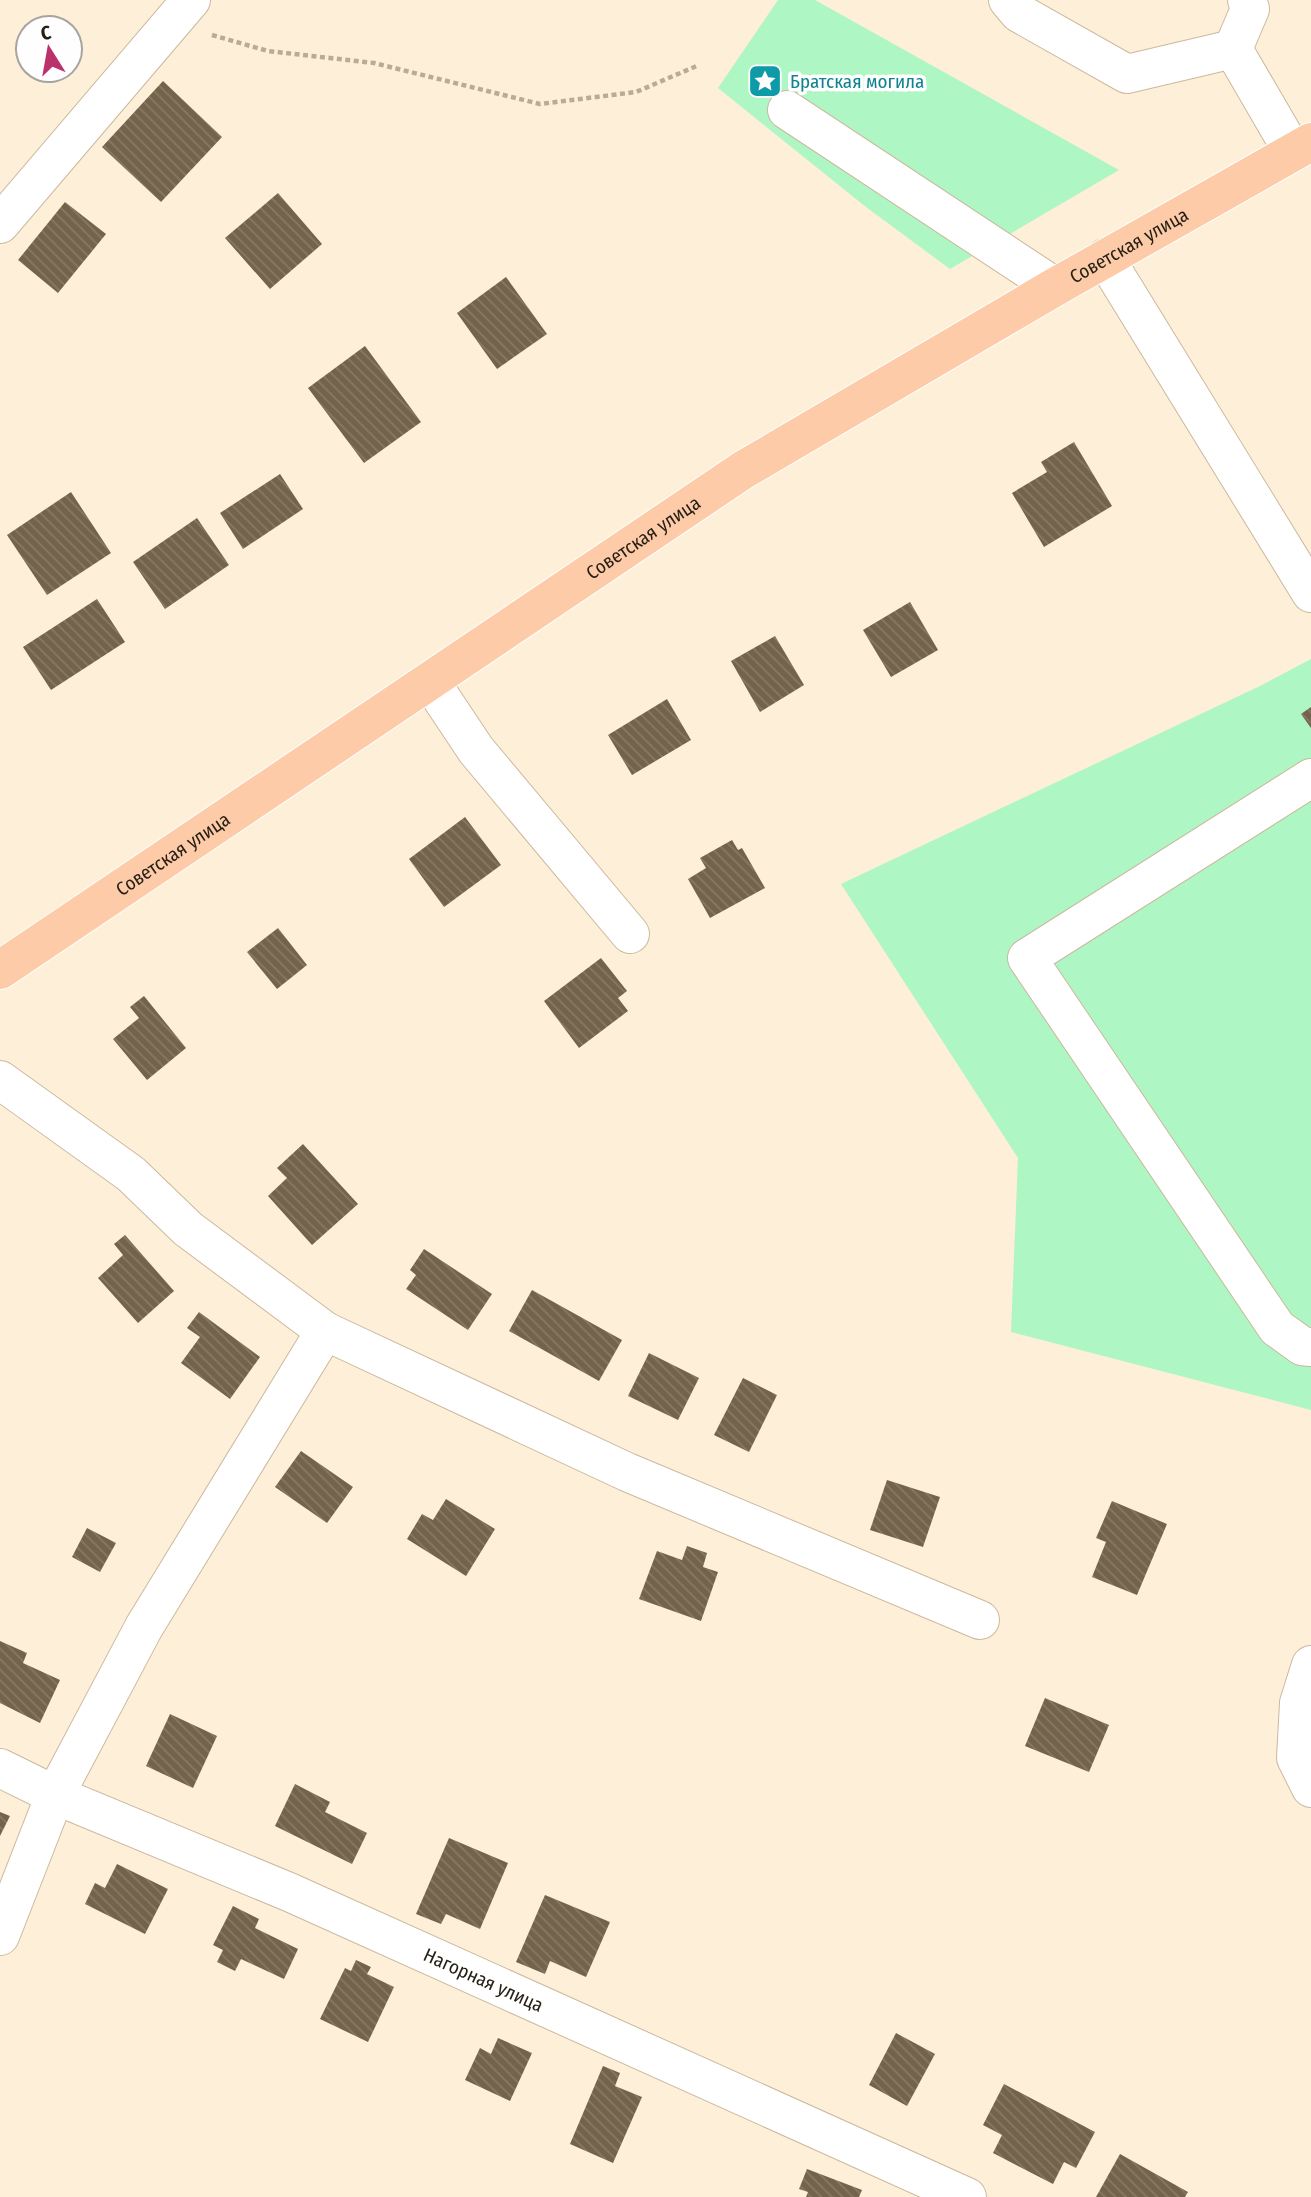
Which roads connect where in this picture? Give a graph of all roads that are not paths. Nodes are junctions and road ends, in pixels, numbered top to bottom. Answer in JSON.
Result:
{"nodes":[{"id":1,"x":1009,"y":0,"type":"edge"},
{"id":2,"x":1247,"y":0,"type":"edge"},
{"id":3,"x":181,"y":12,"type":"edge"},
{"id":4,"x":1233,"y":49,"type":"junction"},
{"id":5,"x":787,"y":110,"type":"dead end"},
{"id":6,"x":1302,"y":147,"type":"edge"},
{"id":7,"x":0,"y":224,"type":"edge"},
{"id":8,"x":1105,"y":258,"type":"junction"},
{"id":9,"x":1055,"y":286,"type":"junction"},
{"id":10,"x":1311,"y":593,"type":"edge"},
{"id":11,"x":430,"y":681,"type":"junction"},
{"id":12,"x":1310,"y":781,"type":"edge"},
{"id":13,"x":630,"y":934,"type":"dead end"},
{"id":14,"x":0,"y":971,"type":"edge"},
{"id":15,"x":0,"y":1080,"type":"edge"},
{"id":16,"x":325,"y":1331,"type":"junction"},
{"id":17,"x":1311,"y":1347,"type":"edge"},
{"id":18,"x":980,"y":1620,"type":"dead end"},
{"id":19,"x":1311,"y":1665,"type":"edge"},
{"id":20,"x":0,"y":1768,"type":"edge"},
{"id":21,"x":1311,"y":1788,"type":"edge"},
{"id":22,"x":55,"y":1796,"type":"junction"},
{"id":23,"x":0,"y":1936,"type":"edge"},
{"id":24,"x":967,"y":2197,"type":"edge"}],
"edges":[{"from":1,"to":4,"type":"street"},
{"from":2,"to":4,"type":"street"},
{"from":3,"to":7,"type":"street"},
{"from":4,"to":6,"type":"street"},
{"from":5,"to":9,"type":"street"},
{"from":6,"to":8,"type":"main road","name":"Советская улица"},
{"from":8,"to":9,"type":"main road","name":"Советская улица"},
{"from":8,"to":10,"type":"street"},
{"from":9,"to":11,"type":"main road","name":"Советская улица"},
{"from":11,"to":13,"type":"street"},
{"from":11,"to":14,"type":"main road","name":"Советская улица"},
{"from":12,"to":17,"type":"street"},
{"from":15,"to":16,"type":"street"},
{"from":16,"to":18,"type":"street"},
{"from":16,"to":22,"type":"street"},
{"from":19,"to":21,"type":"street"},
{"from":20,"to":22,"type":"street","name":"Нагорная улица"},
{"from":22,"to":23,"type":"street"},
{"from":22,"to":24,"type":"street","name":"Нагорная улица"}]}
